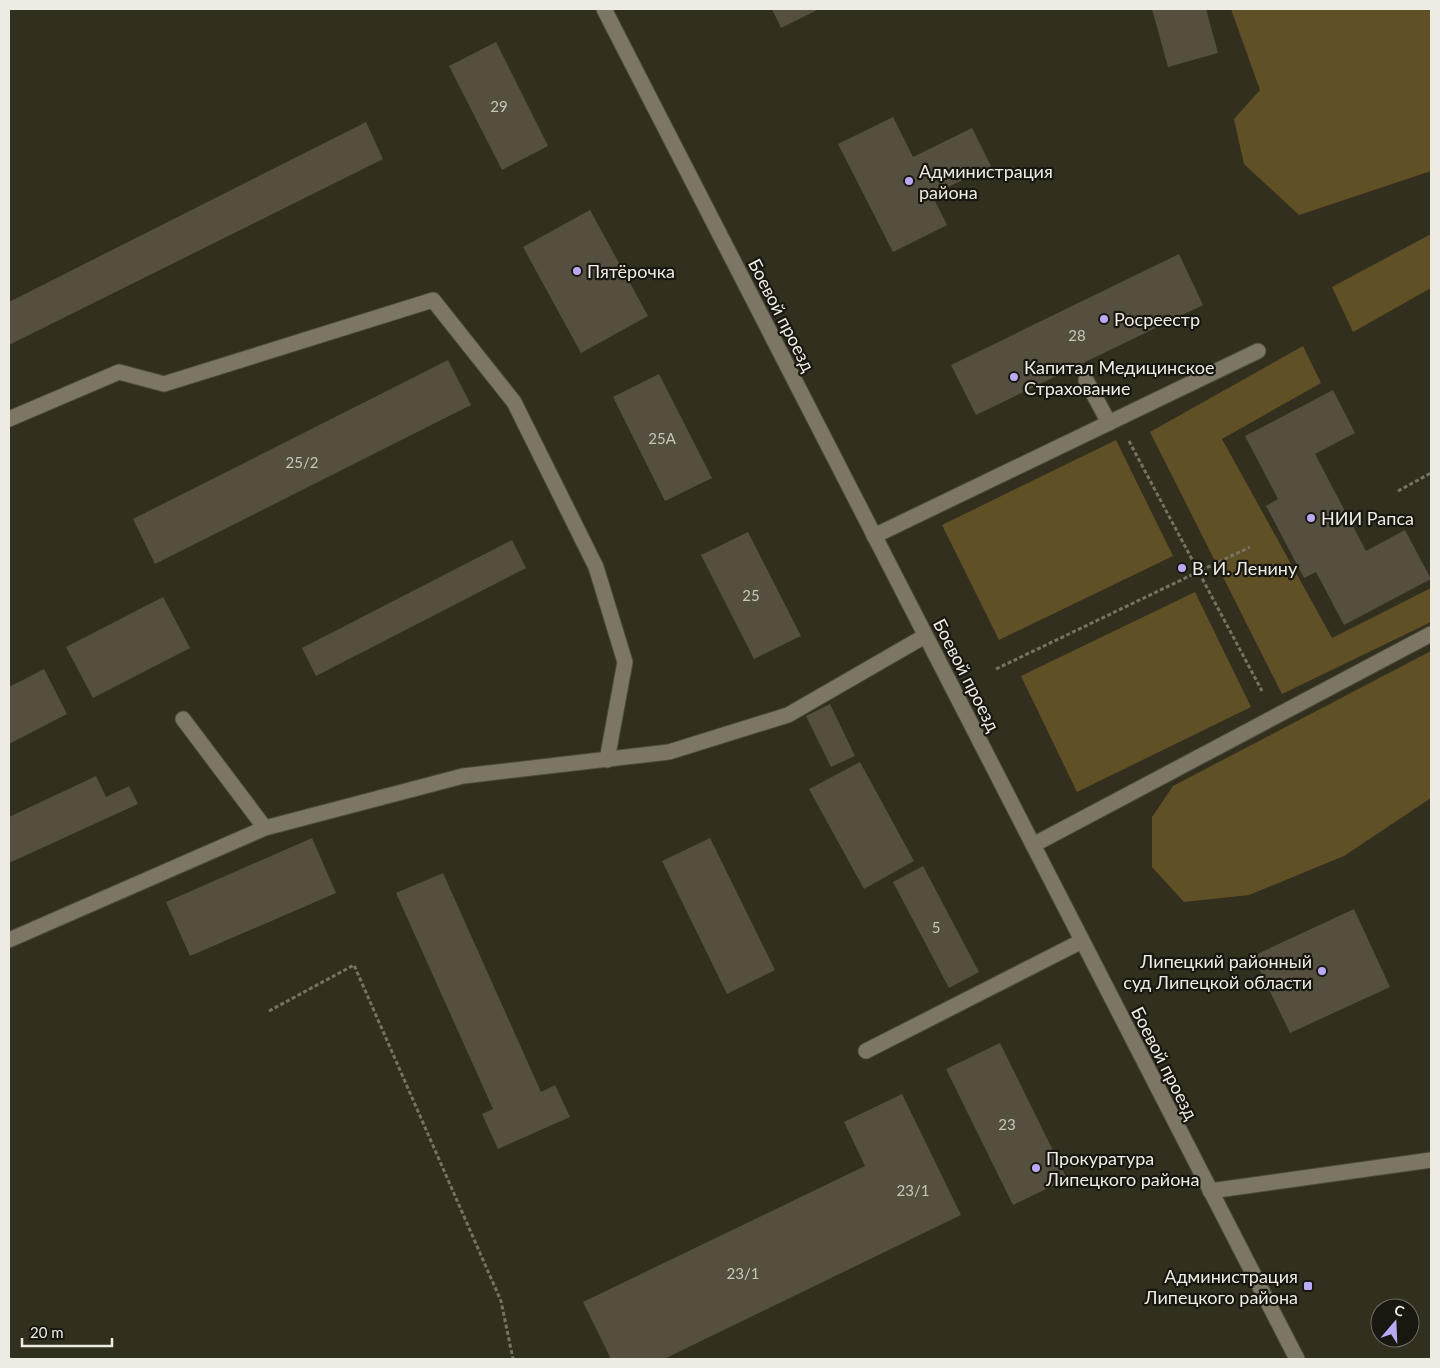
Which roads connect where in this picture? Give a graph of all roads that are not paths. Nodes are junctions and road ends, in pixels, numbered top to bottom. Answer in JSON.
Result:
{"nodes":[{"id":1,"x":604,"y":9,"type":"edge"},
{"id":2,"x":1258,"y":351,"type":"dead end"},
{"id":3,"x":1086,"y":380,"type":"dead end"},
{"id":4,"x":9,"y":420,"type":"edge"},
{"id":5,"x":1108,"y":423,"type":"junction"},
{"id":6,"x":874,"y":536,"type":"junction"},
{"id":7,"x":1431,"y":634,"type":"edge"},
{"id":8,"x":926,"y":636,"type":"junction"},
{"id":9,"x":183,"y":719,"type":"dead end"},
{"id":10,"x":607,"y":760,"type":"junction"},
{"id":11,"x":265,"y":828,"type":"junction"},
{"id":12,"x":1033,"y":845,"type":"junction"},
{"id":13,"x":9,"y":940,"type":"edge"},
{"id":14,"x":1082,"y":941,"type":"junction"},
{"id":15,"x":866,"y":1051,"type":"dead end"},
{"id":16,"x":1431,"y":1160,"type":"edge"},
{"id":17,"x":1210,"y":1191,"type":"junction"},
{"id":18,"x":1297,"y":1359,"type":"edge"}],
"edges":[{"from":1,"to":6,"type":"street","name":"Боевой проезд"},
{"from":2,"to":5,"type":"street"},
{"from":3,"to":5,"type":"street"},
{"from":4,"to":10,"type":"street"},
{"from":5,"to":6,"type":"street"},
{"from":6,"to":8,"type":"street","name":"Боевой проезд"},
{"from":7,"to":12,"type":"street"},
{"from":8,"to":10,"type":"street"},
{"from":8,"to":12,"type":"street","name":"Боевой проезд"},
{"from":9,"to":11,"type":"street"},
{"from":10,"to":11,"type":"street"},
{"from":11,"to":13,"type":"street"},
{"from":12,"to":14,"type":"street","name":"Боевой проезд"},
{"from":14,"to":15,"type":"street"},
{"from":14,"to":17,"type":"street","name":"Боевой проезд"},
{"from":16,"to":17,"type":"street"},
{"from":17,"to":18,"type":"street","name":"Боевой проезд"}]}
